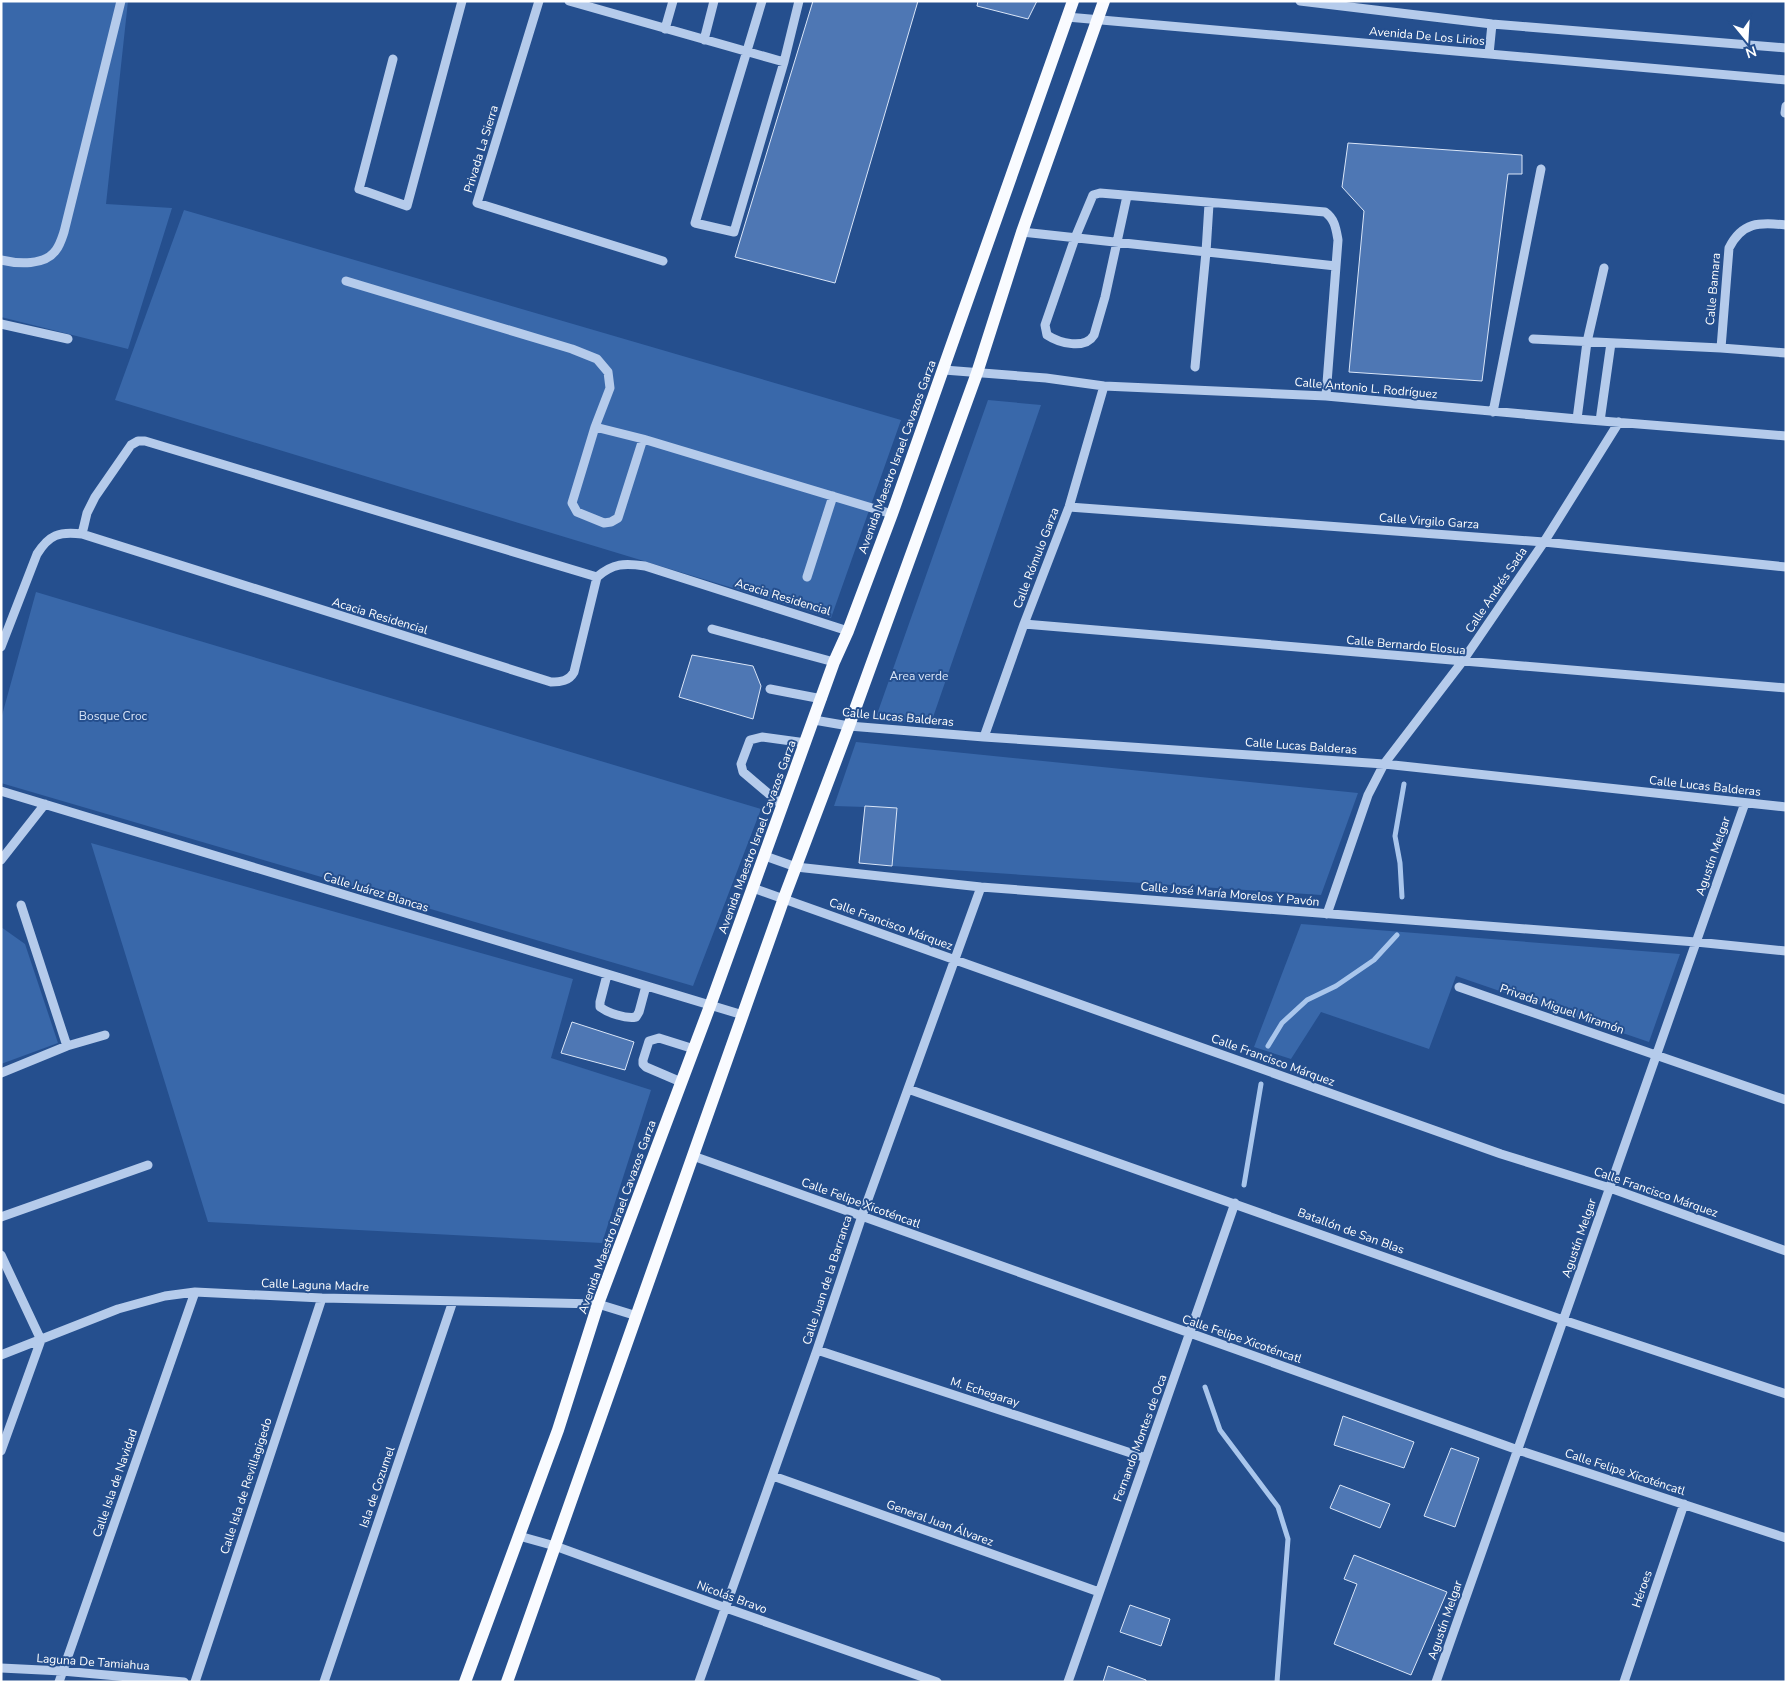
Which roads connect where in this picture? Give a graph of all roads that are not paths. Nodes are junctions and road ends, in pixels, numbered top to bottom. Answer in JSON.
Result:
{"nodes":[{"id":1,"x":122,"y":1,"type":"edge"},
{"id":2,"x":462,"y":1,"type":"edge"},
{"id":3,"x":539,"y":1,"type":"edge"},
{"id":4,"x":569,"y":1,"type":"edge"},
{"id":5,"x":673,"y":1,"type":"edge"},
{"id":6,"x":714,"y":1,"type":"edge"},
{"id":7,"x":762,"y":1,"type":"edge"},
{"id":8,"x":799,"y":1,"type":"edge"},
{"id":9,"x":1073,"y":1,"type":"edge"},
{"id":10,"x":1104,"y":1,"type":"edge"},
{"id":11,"x":1300,"y":1,"type":"edge"},
{"id":12,"x":1067,"y":17,"type":"junction"},
{"id":13,"x":1097,"y":21,"type":"junction"},
{"id":14,"x":1492,"y":24,"type":"junction"},
{"id":15,"x":665,"y":28,"type":"junction"},
{"id":16,"x":704,"y":40,"type":"junction"},
{"id":17,"x":1786,"y":48,"type":"edge"},
{"id":18,"x":747,"y":52,"type":"junction"},
{"id":19,"x":1489,"y":54,"type":"junction"},
{"id":20,"x":393,"y":59,"type":"dead end"},
{"id":21,"x":784,"y":62,"type":"junction"},
{"id":22,"x":1786,"y":80,"type":"edge"},
{"id":23,"x":1541,"y":169,"type":"dead end"},
{"id":24,"x":1127,"y":196,"type":"junction"},
{"id":25,"x":1208,"y":204,"type":"junction"},
{"id":26,"x":1786,"y":225,"type":"edge"},
{"id":27,"x":1022,"y":232,"type":"junction"},
{"id":28,"x":1075,"y":238,"type":"junction"},
{"id":29,"x":1118,"y":242,"type":"junction"},
{"id":30,"x":1206,"y":252,"type":"junction"},
{"id":31,"x":1,"y":260,"type":"edge"},
{"id":32,"x":663,"y":261,"type":"dead end"},
{"id":33,"x":1336,"y":266,"type":"junction"},
{"id":34,"x":1604,"y":268,"type":"dead end"},
{"id":35,"x":346,"y":281,"type":"dead end"},
{"id":36,"x":1,"y":324,"type":"edge"},
{"id":37,"x":68,"y":339,"type":"dead end"},
{"id":38,"x":1533,"y":339,"type":"dead end"},
{"id":39,"x":1587,"y":342,"type":"junction"},
{"id":40,"x":1612,"y":343,"type":"junction"},
{"id":41,"x":1721,"y":348,"type":"junction"},
{"id":42,"x":1786,"y":353,"type":"edge"},
{"id":43,"x":1196,"y":367,"type":"dead end"},
{"id":44,"x":944,"y":370,"type":"junction"},
{"id":45,"x":977,"y":373,"type":"junction"},
{"id":46,"x":1104,"y":386,"type":"junction"},
{"id":47,"x":1326,"y":396,"type":"junction"},
{"id":48,"x":1493,"y":412,"type":"junction"},
{"id":49,"x":1577,"y":419,"type":"junction"},
{"id":50,"x":1600,"y":421,"type":"junction"},
{"id":51,"x":1619,"y":422,"type":"junction"},
{"id":52,"x":596,"y":427,"type":"junction"},
{"id":53,"x":1786,"y":436,"type":"edge"},
{"id":54,"x":643,"y":440,"type":"junction"},
{"id":55,"x":833,"y":496,"type":"junction"},
{"id":56,"x":1069,"y":507,"type":"junction"},
{"id":57,"x":892,"y":514,"type":"junction"},
{"id":58,"x":82,"y":534,"type":"junction"},
{"id":59,"x":1544,"y":542,"type":"junction"},
{"id":60,"x":1786,"y":567,"type":"edge"},
{"id":61,"x":597,"y":577,"type":"junction"},
{"id":62,"x":807,"y":577,"type":"dead end"},
{"id":63,"x":1024,"y":624,"type":"junction"},
{"id":64,"x":712,"y":629,"type":"dead end"},
{"id":65,"x":848,"y":631,"type":"junction"},
{"id":66,"x":1,"y":646,"type":"edge"},
{"id":67,"x":834,"y":662,"type":"junction"},
{"id":68,"x":1462,"y":662,"type":"junction"},
{"id":69,"x":1786,"y":688,"type":"edge"},
{"id":70,"x":770,"y":689,"type":"dead end"},
{"id":71,"x":822,"y":700,"type":"junction"},
{"id":72,"x":814,"y":720,"type":"junction"},
{"id":73,"x":849,"y":726,"type":"junction"},
{"id":74,"x":984,"y":737,"type":"junction"},
{"id":75,"x":806,"y":743,"type":"junction"},
{"id":76,"x":1384,"y":764,"type":"junction"},
{"id":77,"x":1,"y":791,"type":"edge"},
{"id":78,"x":1745,"y":803,"type":"junction"},
{"id":79,"x":45,"y":804,"type":"junction"},
{"id":80,"x":783,"y":806,"type":"junction"},
{"id":81,"x":1786,"y":807,"type":"edge"},
{"id":82,"x":765,"y":856,"type":"junction"},
{"id":83,"x":1,"y":860,"type":"edge"},
{"id":84,"x":796,"y":867,"type":"junction"},
{"id":85,"x":981,"y":887,"type":"junction"},
{"id":86,"x":753,"y":888,"type":"junction"},
{"id":87,"x":784,"y":898,"type":"junction"},
{"id":88,"x":21,"y":905,"type":"dead end"},
{"id":89,"x":1327,"y":914,"type":"junction"},
{"id":90,"x":1696,"y":942,"type":"junction"},
{"id":91,"x":1786,"y":951,"type":"edge"},
{"id":92,"x":955,"y":960,"type":"junction"},
{"id":93,"x":607,"y":974,"type":"junction"},
{"id":94,"x":646,"y":986,"type":"junction"},
{"id":95,"x":1459,"y":987,"type":"dead end"},
{"id":96,"x":710,"y":1006,"type":"junction"},
{"id":97,"x":743,"y":1015,"type":"junction"},
{"id":98,"x":105,"y":1035,"type":"dead end"},
{"id":99,"x":67,"y":1046,"type":"junction"},
{"id":100,"x":694,"y":1049,"type":"junction"},
{"id":101,"x":1656,"y":1055,"type":"junction"},
{"id":102,"x":1,"y":1073,"type":"edge"},
{"id":103,"x":681,"y":1082,"type":"junction"},
{"id":104,"x":908,"y":1089,"type":"junction"},
{"id":105,"x":1786,"y":1100,"type":"edge"},
{"id":106,"x":693,"y":1156,"type":"junction"},
{"id":107,"x":148,"y":1165,"type":"dead end"},
{"id":108,"x":1610,"y":1188,"type":"junction"},
{"id":109,"x":1235,"y":1203,"type":"junction"},
{"id":110,"x":862,"y":1216,"type":"junction"},
{"id":111,"x":1,"y":1217,"type":"edge"},
{"id":112,"x":1786,"y":1251,"type":"edge"},
{"id":113,"x":1,"y":1255,"type":"edge"},
{"id":114,"x":195,"y":1292,"type":"junction"},
{"id":115,"x":322,"y":1298,"type":"junction"},
{"id":116,"x":453,"y":1301,"type":"junction"},
{"id":117,"x":598,"y":1304,"type":"junction"},
{"id":118,"x":637,"y":1316,"type":"junction"},
{"id":119,"x":1563,"y":1320,"type":"junction"},
{"id":120,"x":1191,"y":1334,"type":"junction"},
{"id":121,"x":41,"y":1340,"type":"junction"},
{"id":122,"x":817,"y":1350,"type":"junction"},
{"id":123,"x":1,"y":1355,"type":"edge"},
{"id":124,"x":1786,"y":1394,"type":"edge"},
{"id":125,"x":1518,"y":1450,"type":"junction"},
{"id":126,"x":1,"y":1451,"type":"edge"},
{"id":127,"x":1146,"y":1458,"type":"junction"},
{"id":128,"x":773,"y":1476,"type":"junction"},
{"id":129,"x":1684,"y":1504,"type":"junction"},
{"id":130,"x":519,"y":1536,"type":"junction"},
{"id":131,"x":1786,"y":1538,"type":"edge"},
{"id":132,"x":555,"y":1546,"type":"junction"},
{"id":133,"x":1099,"y":1592,"type":"junction"},
{"id":134,"x":726,"y":1608,"type":"junction"},
{"id":135,"x":1,"y":1668,"type":"edge"},
{"id":136,"x":62,"y":1671,"type":"junction"},
{"id":137,"x":58,"y":1682,"type":"edge"},
{"id":138,"x":184,"y":1682,"type":"edge"},
{"id":139,"x":195,"y":1682,"type":"edge"},
{"id":140,"x":324,"y":1682,"type":"edge"},
{"id":141,"x":465,"y":1682,"type":"edge"},
{"id":142,"x":507,"y":1682,"type":"edge"},
{"id":143,"x":699,"y":1682,"type":"edge"},
{"id":144,"x":937,"y":1682,"type":"edge"},
{"id":145,"x":1068,"y":1682,"type":"edge"},
{"id":146,"x":1436,"y":1682,"type":"edge"},
{"id":147,"x":1624,"y":1682,"type":"edge"}],
"edges":[{"from":1,"to":31,"type":"street"},
{"from":2,"to":20,"type":"street"},
{"from":3,"to":32,"type":"street","name":"Privada La Sierra"},
{"from":4,"to":15,"type":"street"},
{"from":5,"to":15,"type":"street"},
{"from":6,"to":16,"type":"street"},
{"from":7,"to":18,"type":"street"},
{"from":8,"to":21,"type":"street"},
{"from":9,"to":12,"type":"main road","name":"Avenida Maestro Israel Cavazos Garza"},
{"from":10,"to":13,"type":"main road"},
{"from":11,"to":14,"type":"street","name":"Avenida De Los Lirios"},
{"from":12,"to":13,"type":"street","name":"Avenida De Los Lirios"},
{"from":12,"to":44,"type":"main road","name":"Avenida Maestro Israel Cavazos Garza"},
{"from":13,"to":19,"type":"street","name":"Avenida De Los Lirios"},
{"from":13,"to":27,"type":"main road"},
{"from":14,"to":17,"type":"street","name":"Avenida De Los Lirios"},
{"from":14,"to":19,"type":"street"},
{"from":15,"to":16,"type":"street"},
{"from":16,"to":18,"type":"street"},
{"from":18,"to":21,"type":"street"},
{"from":18,"to":21,"type":"street"},
{"from":19,"to":22,"type":"street","name":"Avenida De Los Lirios"},
{"from":23,"to":48,"type":"street"},
{"from":24,"to":25,"type":"street"},
{"from":24,"to":28,"type":"street"},
{"from":24,"to":29,"type":"street"},
{"from":25,"to":30,"type":"street"},
{"from":25,"to":33,"type":"street"},
{"from":26,"to":41,"type":"street","name":"Calle Bamara"},
{"from":27,"to":28,"type":"street"},
{"from":27,"to":45,"type":"main road"},
{"from":28,"to":29,"type":"street"},
{"from":28,"to":29,"type":"street"},
{"from":29,"to":30,"type":"street"},
{"from":30,"to":33,"type":"street"},
{"from":30,"to":43,"type":"street"},
{"from":33,"to":47,"type":"street"},
{"from":34,"to":39,"type":"street"},
{"from":35,"to":52,"type":"street"},
{"from":36,"to":37,"type":"street"},
{"from":38,"to":39,"type":"street"},
{"from":39,"to":40,"type":"street"},
{"from":39,"to":49,"type":"street"},
{"from":40,"to":41,"type":"street"},
{"from":40,"to":50,"type":"street"},
{"from":41,"to":42,"type":"street"},
{"from":44,"to":45,"type":"street","name":"Calle Antonio L. Rodríguez"},
{"from":44,"to":57,"type":"main road","name":"Avenida Maestro Israel Cavazos Garza"},
{"from":45,"to":46,"type":"street","name":"Calle Antonio L. Rodríguez"},
{"from":45,"to":73,"type":"main road"},
{"from":46,"to":47,"type":"street","name":"Calle Antonio L. Rodríguez"},
{"from":46,"to":56,"type":"street","name":"Calle Rómulo Garza"},
{"from":47,"to":48,"type":"street","name":"Calle Antonio L. Rodríguez"},
{"from":48,"to":49,"type":"street","name":"Calle Antonio L. Rodríguez"},
{"from":49,"to":50,"type":"street","name":"Calle Antonio L. Rodríguez"},
{"from":50,"to":51,"type":"street","name":"Calle Antonio L. Rodríguez"},
{"from":51,"to":53,"type":"street","name":"Calle Antonio L. Rodríguez"},
{"from":51,"to":59,"type":"street","name":"Calle Andrés Sada"},
{"from":52,"to":54,"type":"street"},
{"from":52,"to":54,"type":"street"},
{"from":54,"to":55,"type":"street"},
{"from":55,"to":57,"type":"street"},
{"from":55,"to":62,"type":"street"},
{"from":56,"to":59,"type":"street","name":"Calle Virgilo Garza"},
{"from":56,"to":63,"type":"street","name":"Calle Rómulo Garza"},
{"from":57,"to":65,"type":"main road","name":"Avenida Maestro Israel Cavazos Garza"},
{"from":58,"to":61,"type":"street"},
{"from":58,"to":61,"type":"street","name":"Acacia Residencial"},
{"from":58,"to":66,"type":"street","name":"Acacia Residencial"},
{"from":59,"to":60,"type":"street","name":"Calle Virgilo Garza"},
{"from":59,"to":68,"type":"street","name":"Calle Andrés Sada"},
{"from":61,"to":65,"type":"street","name":"Acacia Residencial"},
{"from":63,"to":68,"type":"street","name":"Calle Bernardo Elosua"},
{"from":63,"to":74,"type":"street","name":"Calle Rómulo Garza"},
{"from":64,"to":67,"type":"street"},
{"from":65,"to":67,"type":"main road","name":"Avenida Maestro Israel Cavazos Garza"},
{"from":67,"to":71,"type":"main road","name":"Avenida Maestro Israel Cavazos Garza"},
{"from":68,"to":69,"type":"street","name":"Calle Bernardo Elosua"},
{"from":68,"to":76,"type":"street","name":"Calle Andrés Sada"},
{"from":70,"to":71,"type":"street"},
{"from":71,"to":72,"type":"main road","name":"Avenida Maestro Israel Cavazos Garza"},
{"from":72,"to":73,"type":"street","name":"Calle Lucas Balderas"},
{"from":72,"to":75,"type":"main road","name":"Avenida Maestro Israel Cavazos Garza"},
{"from":73,"to":74,"type":"street","name":"Calle Lucas Balderas"},
{"from":73,"to":84,"type":"main road"},
{"from":74,"to":76,"type":"street","name":"Calle Lucas Balderas"},
{"from":75,"to":80,"type":"main road","name":"Avenida Maestro Israel Cavazos Garza"},
{"from":75,"to":80,"type":"street"},
{"from":76,"to":78,"type":"street","name":"Calle Lucas Balderas"},
{"from":76,"to":89,"type":"street","name":"Calle Andrés Sada"},
{"from":77,"to":79,"type":"street","name":"Calle Juárez Blancas"},
{"from":78,"to":81,"type":"street","name":"Calle Lucas Balderas"},
{"from":78,"to":90,"type":"street","name":"Agustín Melgar"},
{"from":79,"to":83,"type":"street"},
{"from":79,"to":93,"type":"street","name":"Calle Juárez Blancas"},
{"from":80,"to":82,"type":"main road","name":"Avenida Maestro Israel Cavazos Garza"},
{"from":82,"to":84,"type":"street","name":"Calle José María Morelos Y Pavón"},
{"from":82,"to":86,"type":"main road","name":"Avenida Maestro Israel Cavazos Garza"},
{"from":84,"to":85,"type":"street","name":"Calle José María Morelos Y Pavón"},
{"from":84,"to":87,"type":"main road"},
{"from":85,"to":89,"type":"street","name":"Calle José María Morelos Y Pavón"},
{"from":85,"to":92,"type":"street","name":"Calle Juan de la Barranca"},
{"from":86,"to":87,"type":"street","name":"Calle Francisco Márquez"},
{"from":86,"to":96,"type":"main road","name":"Avenida Maestro Israel Cavazos Garza"},
{"from":87,"to":92,"type":"street","name":"Calle Francisco Márquez"},
{"from":87,"to":97,"type":"main road"},
{"from":88,"to":99,"type":"street"},
{"from":89,"to":90,"type":"street","name":"Calle José María Morelos Y Pavón"},
{"from":90,"to":91,"type":"street","name":"Calle José María Morelos Y Pavón"},
{"from":90,"to":101,"type":"street","name":"Agustín Melgar"},
{"from":92,"to":104,"type":"street","name":"Calle Juan de la Barranca"},
{"from":92,"to":108,"type":"street","name":"Calle Francisco Márquez"},
{"from":93,"to":94,"type":"street","name":"Calle Juárez Blancas"},
{"from":93,"to":94,"type":"street"},
{"from":94,"to":96,"type":"street","name":"Calle Juárez Blancas"},
{"from":95,"to":101,"type":"street","name":"Privada Miguel Miramón"},
{"from":96,"to":97,"type":"street","name":"Calle Juárez Blancas"},
{"from":96,"to":100,"type":"main road","name":"Avenida Maestro Israel Cavazos Garza"},
{"from":97,"to":106,"type":"main road"},
{"from":98,"to":99,"type":"street"},
{"from":99,"to":102,"type":"street"},
{"from":100,"to":103,"type":"main road","name":"Avenida Maestro Israel Cavazos Garza"},
{"from":100,"to":103,"type":"street"},
{"from":101,"to":105,"type":"street","name":"Privada Miguel Miramón"},
{"from":101,"to":108,"type":"street","name":"Agustín Melgar"},
{"from":103,"to":117,"type":"main road","name":"Avenida Maestro Israel Cavazos Garza"},
{"from":104,"to":109,"type":"street","name":"Batallón de San Blas"},
{"from":104,"to":110,"type":"street","name":"Calle Juan de la Barranca"},
{"from":106,"to":110,"type":"street","name":"Calle Felipe Xicoténcatl"},
{"from":106,"to":118,"type":"main road"},
{"from":107,"to":111,"type":"street"},
{"from":108,"to":112,"type":"street","name":"Calle Francisco Márquez"},
{"from":108,"to":119,"type":"street","name":"Agustín Melgar"},
{"from":109,"to":119,"type":"street","name":"Batallón de San Blas"},
{"from":109,"to":120,"type":"street","name":"Fernando Montes de Oca"},
{"from":110,"to":120,"type":"street","name":"Calle Felipe Xicoténcatl"},
{"from":110,"to":122,"type":"street","name":"Calle Juan de la Barranca"},
{"from":113,"to":121,"type":"street"},
{"from":114,"to":115,"type":"street","name":"Calle Laguna Madre"},
{"from":114,"to":121,"type":"street","name":"Calle Laguna Madre"},
{"from":114,"to":136,"type":"street","name":"Calle Isla de Navidad"},
{"from":115,"to":116,"type":"street","name":"Calle Laguna Madre"},
{"from":115,"to":139,"type":"street","name":"Calle Isla de Revillagigedo"},
{"from":116,"to":117,"type":"street","name":"Calle Laguna Madre"},
{"from":116,"to":140,"type":"street","name":"Isla de Cozumel"},
{"from":117,"to":118,"type":"street","name":"Calle Laguna Madre"},
{"from":117,"to":130,"type":"main road","name":"Avenida Maestro Israel Cavazos Garza"},
{"from":118,"to":132,"type":"main road"},
{"from":119,"to":124,"type":"street","name":"Batallón de San Blas"},
{"from":119,"to":125,"type":"street","name":"Agustín Melgar"},
{"from":120,"to":125,"type":"street","name":"Calle Felipe Xicoténcatl"},
{"from":120,"to":127,"type":"street","name":"Fernando Montes de Oca"},
{"from":121,"to":123,"type":"street","name":"Calle Laguna Madre"},
{"from":121,"to":126,"type":"street"},
{"from":122,"to":127,"type":"street","name":"M. Echegaray"},
{"from":122,"to":128,"type":"street","name":"Calle Juan de la Barranca"},
{"from":125,"to":129,"type":"street","name":"Calle Felipe Xicoténcatl"},
{"from":125,"to":146,"type":"street","name":"Agustín Melgar"},
{"from":127,"to":133,"type":"street","name":"Fernando Montes de Oca"},
{"from":128,"to":133,"type":"street","name":"General Juan Álvarez"},
{"from":128,"to":134,"type":"street","name":"Calle Juan de la Barranca"},
{"from":129,"to":131,"type":"street","name":"Calle Felipe Xicoténcatl"},
{"from":129,"to":147,"type":"street","name":"Héroes"},
{"from":130,"to":132,"type":"street","name":"Nicolás Bravo"},
{"from":130,"to":141,"type":"main road","name":"Avenida Maestro Israel Cavazos Garza"},
{"from":132,"to":134,"type":"street","name":"Nicolás Bravo"},
{"from":132,"to":142,"type":"main road"},
{"from":133,"to":145,"type":"street","name":"Fernando Montes de Oca"},
{"from":134,"to":143,"type":"street","name":"Calle Juan de la Barranca"},
{"from":134,"to":144,"type":"street","name":"Nicolás Bravo"},
{"from":135,"to":136,"type":"street","name":"Laguna De Tamiahua"},
{"from":136,"to":137,"type":"street","name":"Calle Isla de Navidad"},
{"from":136,"to":138,"type":"street","name":"Laguna De Tamiahua"}]}
